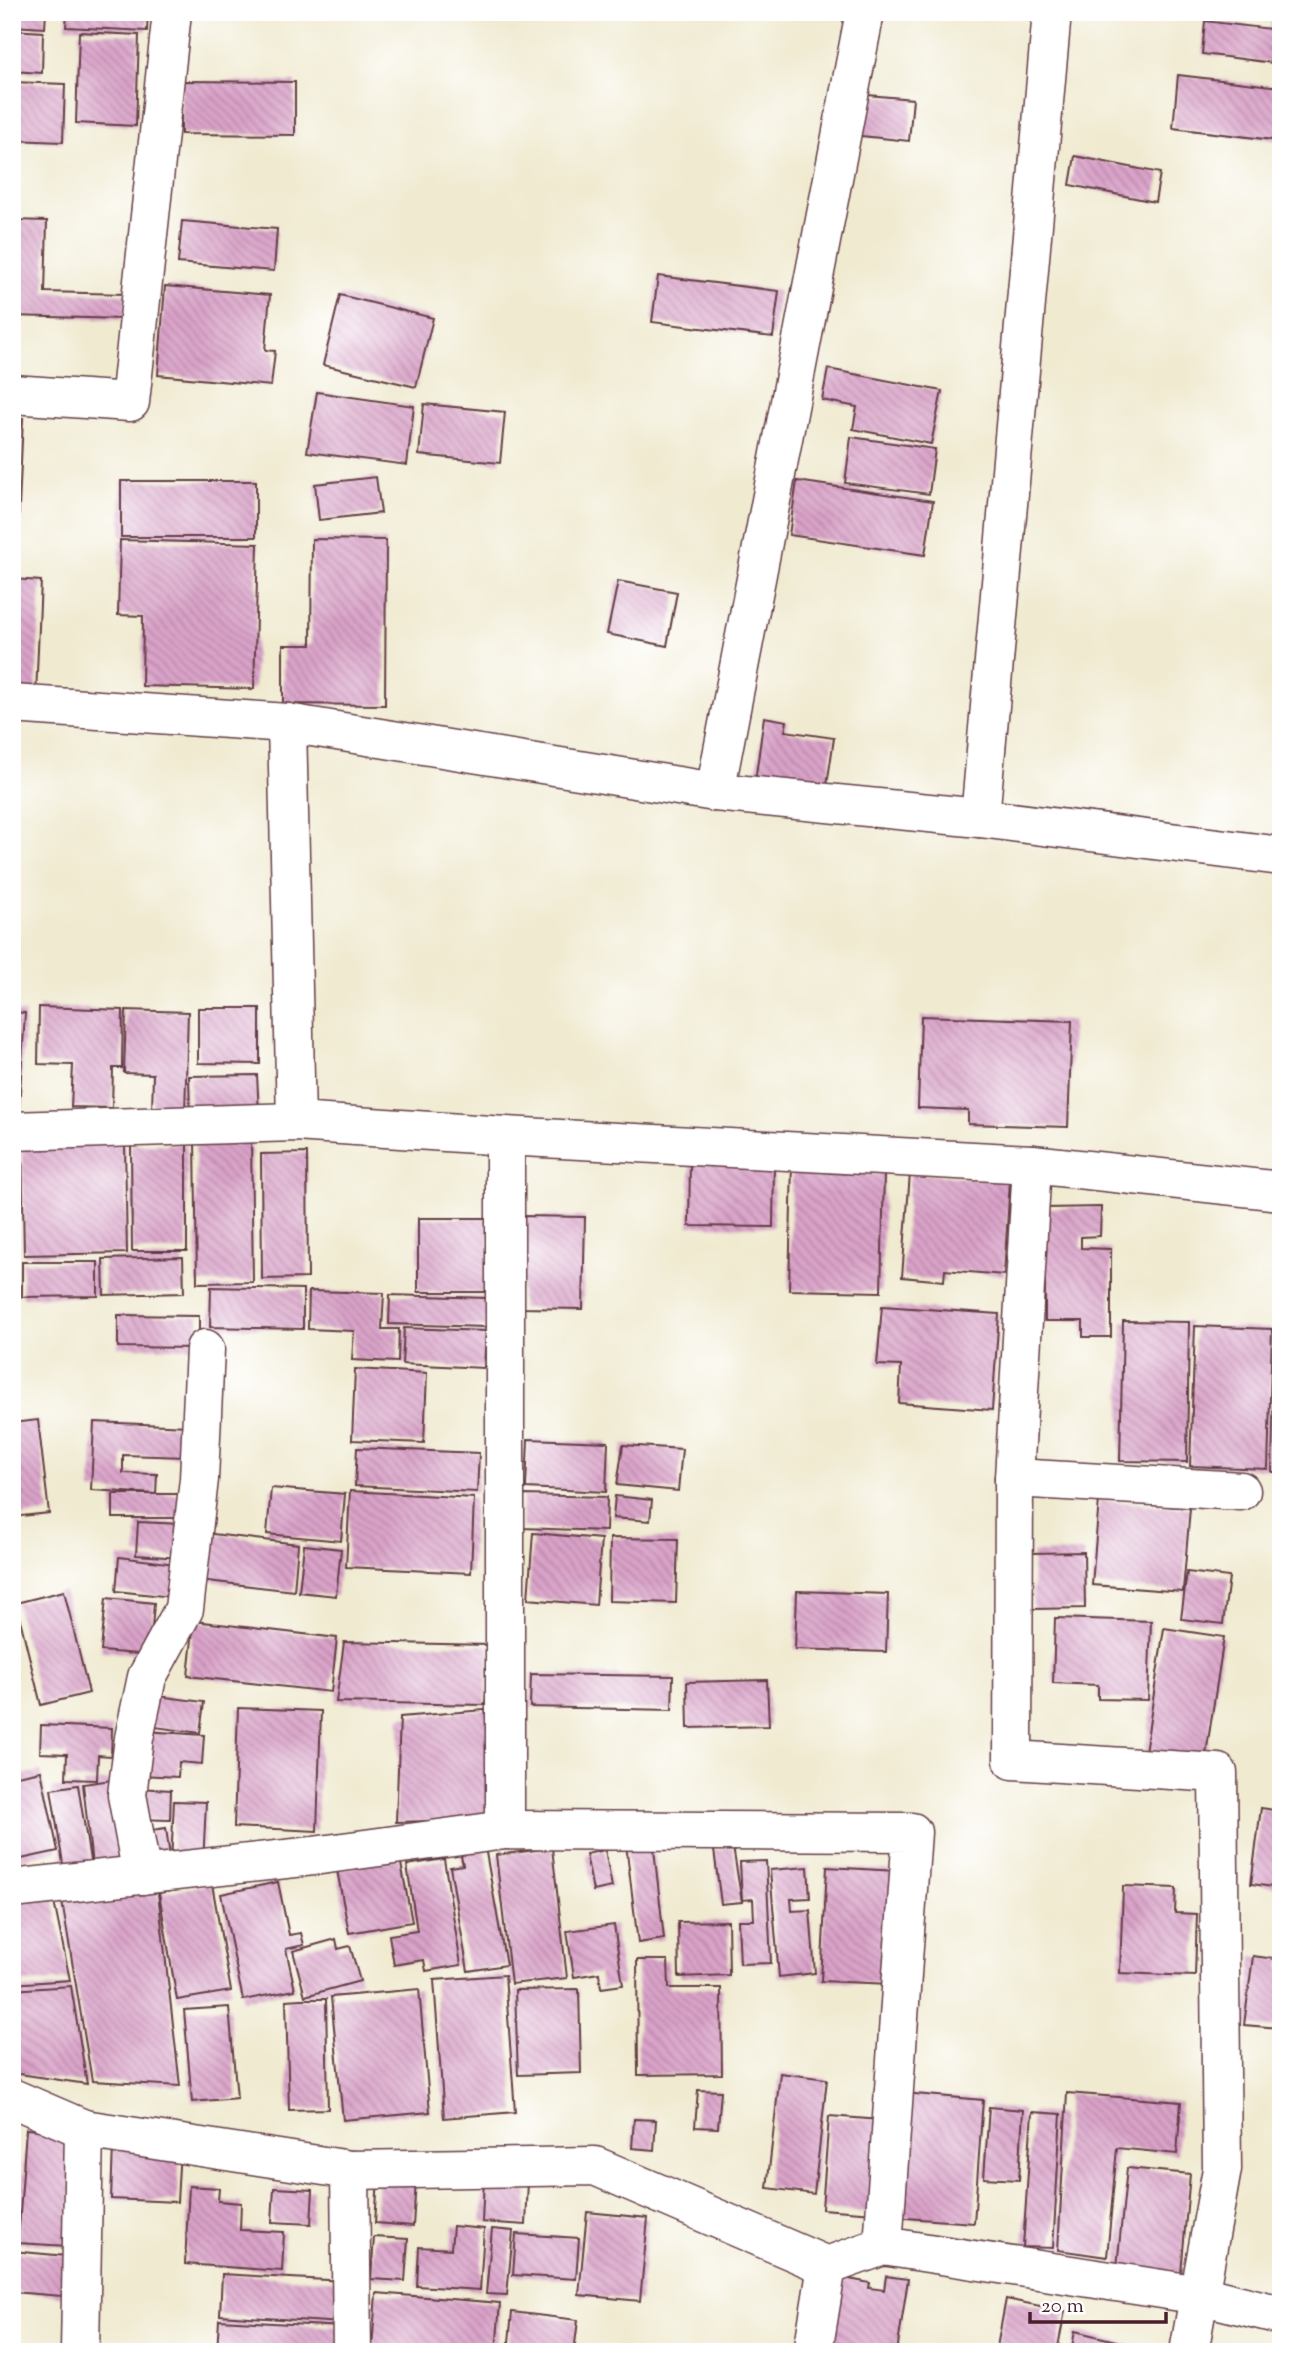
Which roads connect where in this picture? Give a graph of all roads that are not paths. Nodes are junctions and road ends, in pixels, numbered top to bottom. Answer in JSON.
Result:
{"nodes":[{"id":1,"x":172,"y":12,"type":"edge"},
{"id":2,"x":865,"y":12,"type":"edge"},
{"id":3,"x":1052,"y":12,"type":"edge"},
{"id":4,"x":12,"y":394,"type":"edge"},
{"id":5,"x":12,"y":704,"type":"edge"},
{"id":6,"x":287,"y":723,"type":"junction"},
{"id":7,"x":715,"y":792,"type":"junction"},
{"id":8,"x":979,"y":818,"type":"junction"},
{"id":9,"x":1281,"y":856,"type":"edge"},
{"id":10,"x":296,"y":1122,"type":"junction"},
{"id":11,"x":12,"y":1130,"type":"edge"},
{"id":12,"x":505,"y":1136,"type":"junction"},
{"id":13,"x":1032,"y":1164,"type":"junction"},
{"id":14,"x":1281,"y":1191,"type":"edge"},
{"id":15,"x":205,"y":1349,"type":"dead end"},
{"id":16,"x":1014,"y":1478,"type":"junction"},
{"id":17,"x":1241,"y":1490,"type":"dead end"},
{"id":18,"x":505,"y":1830,"type":"junction"},
{"id":19,"x":142,"y":1875,"type":"junction"},
{"id":20,"x":12,"y":1889,"type":"edge"},
{"id":21,"x":12,"y":2098,"type":"edge"},
{"id":22,"x":84,"y":2129,"type":"junction"},
{"id":23,"x":350,"y":2170,"type":"junction"},
{"id":24,"x":883,"y":2246,"type":"junction"},
{"id":25,"x":827,"y":2266,"type":"junction"},
{"id":26,"x":1200,"y":2295,"type":"junction"},
{"id":27,"x":1281,"y":2315,"type":"edge"},
{"id":28,"x":79,"y":2352,"type":"edge"},
{"id":29,"x":352,"y":2352,"type":"edge"},
{"id":30,"x":813,"y":2352,"type":"edge"},
{"id":31,"x":1189,"y":2352,"type":"edge"}],
"edges":[{"from":1,"to":4,"type":"street"},
{"from":2,"to":7,"type":"street"},
{"from":3,"to":8,"type":"street"},
{"from":5,"to":6,"type":"street"},
{"from":6,"to":7,"type":"street"},
{"from":6,"to":10,"type":"street"},
{"from":7,"to":8,"type":"street"},
{"from":8,"to":9,"type":"street"},
{"from":10,"to":11,"type":"street"},
{"from":10,"to":12,"type":"street"},
{"from":12,"to":13,"type":"street"},
{"from":12,"to":18,"type":"street"},
{"from":13,"to":14,"type":"street"},
{"from":13,"to":16,"type":"street"},
{"from":15,"to":19,"type":"street"},
{"from":16,"to":17,"type":"street"},
{"from":16,"to":26,"type":"street"},
{"from":18,"to":19,"type":"street"},
{"from":18,"to":24,"type":"street"},
{"from":19,"to":20,"type":"street"},
{"from":21,"to":22,"type":"street"},
{"from":22,"to":23,"type":"street"},
{"from":22,"to":28,"type":"street"},
{"from":23,"to":25,"type":"street"},
{"from":23,"to":29,"type":"street"},
{"from":24,"to":25,"type":"street"},
{"from":24,"to":26,"type":"street"},
{"from":25,"to":30,"type":"street"},
{"from":26,"to":27,"type":"street"},
{"from":26,"to":31,"type":"street"}]}
